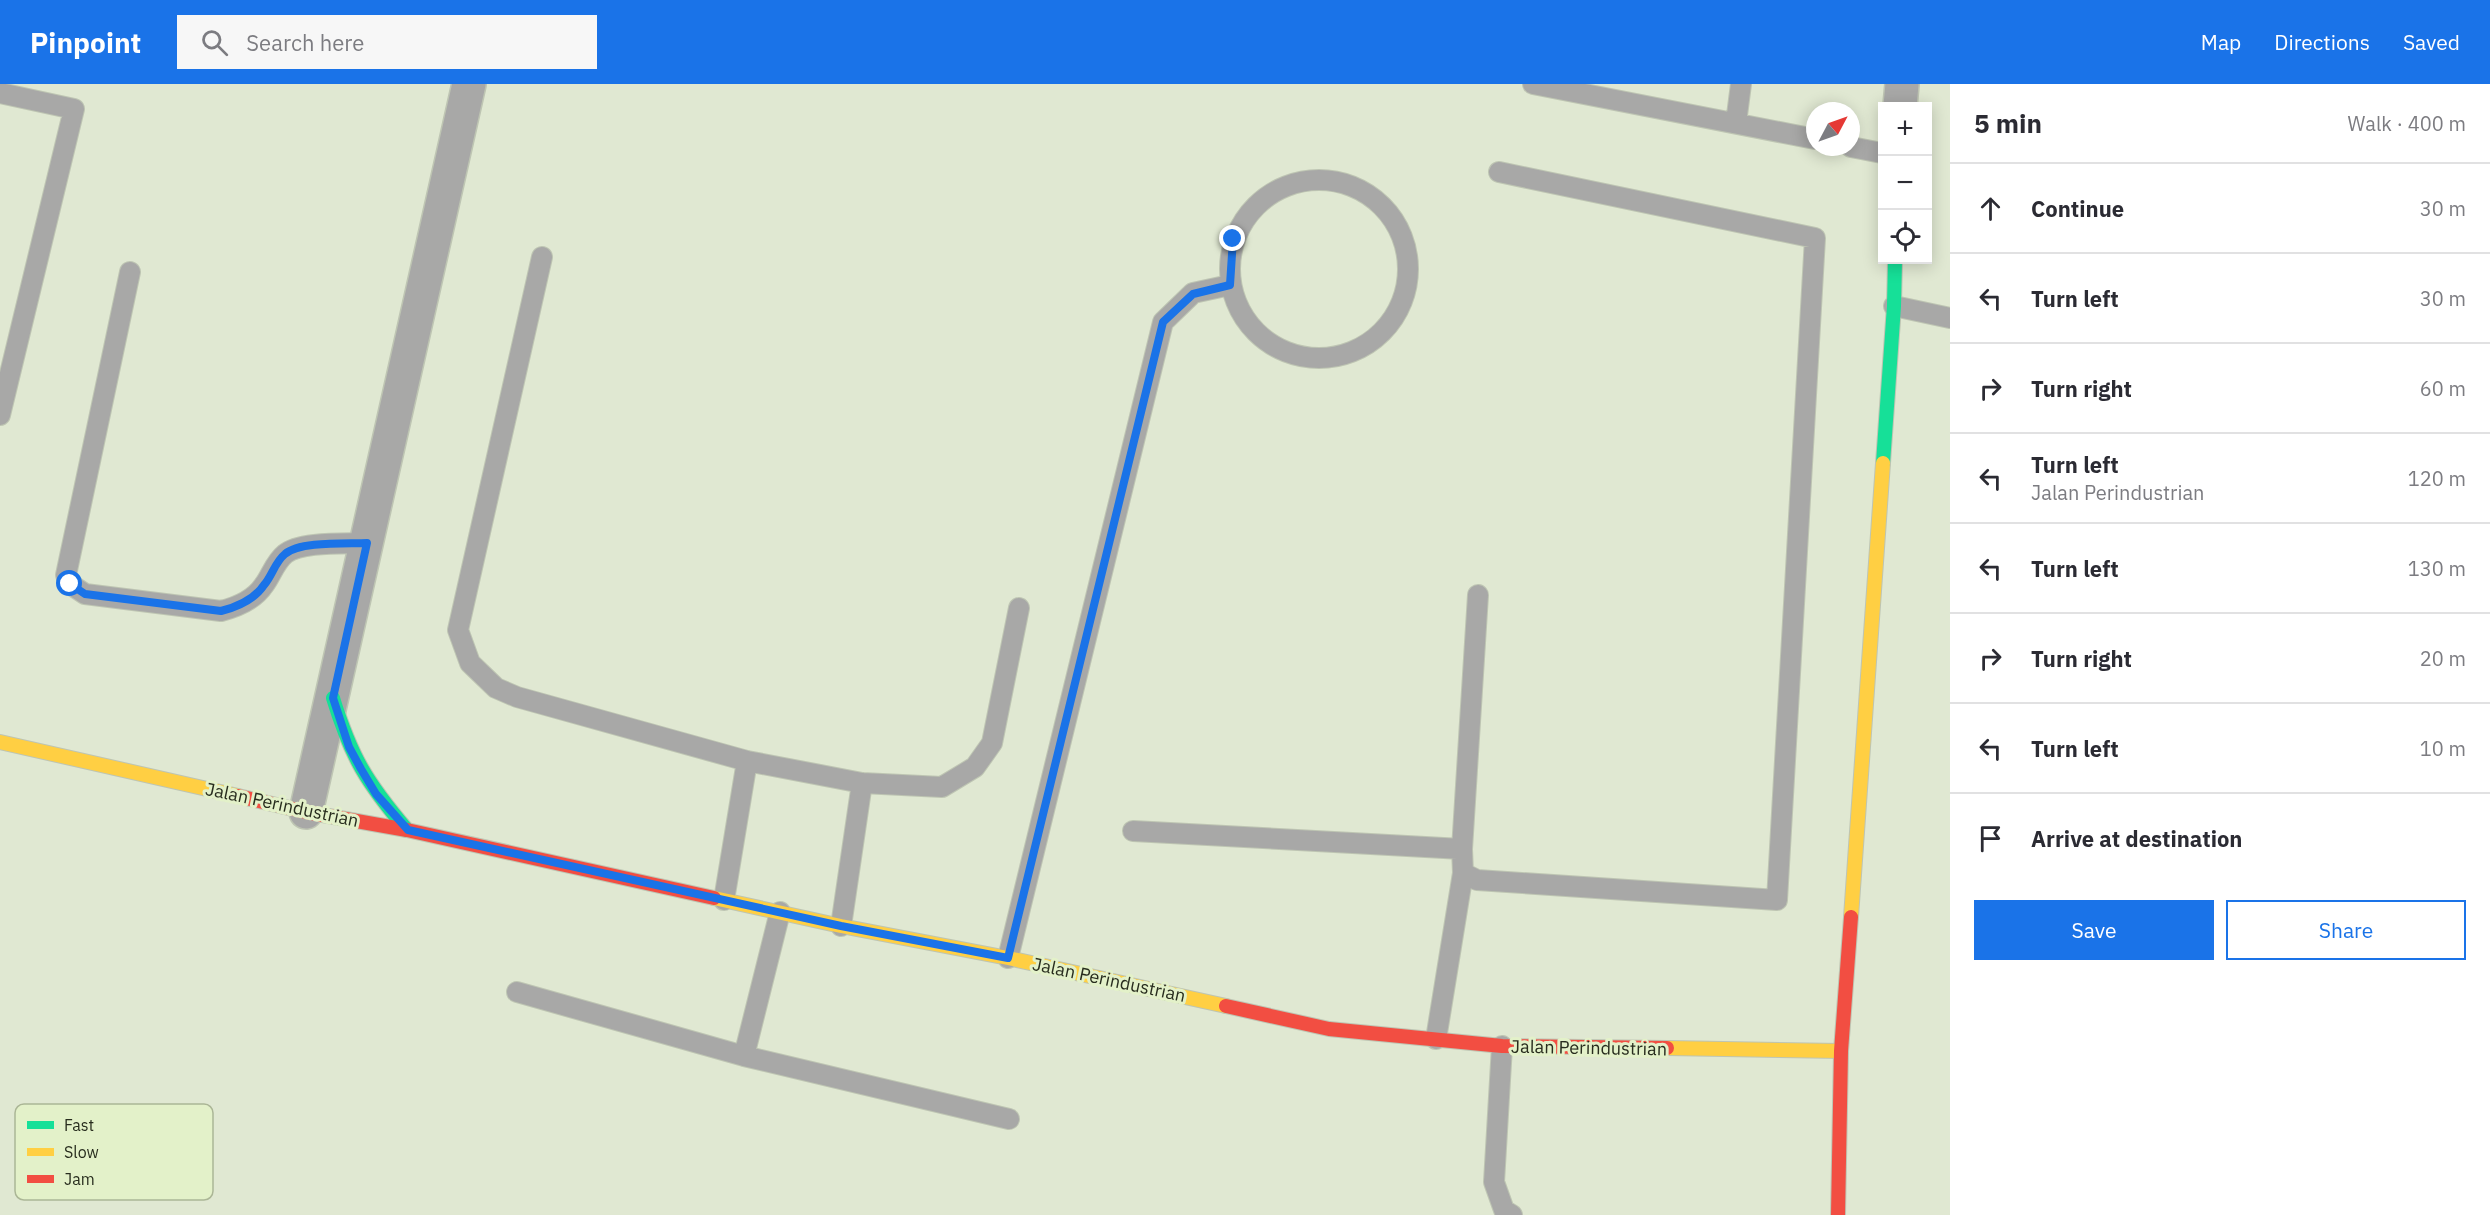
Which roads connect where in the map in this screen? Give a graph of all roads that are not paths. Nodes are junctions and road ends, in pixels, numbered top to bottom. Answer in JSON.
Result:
{"nodes":[{"id":1,"x":469,"y":84,"type":"edge"},
{"id":2,"x":1533,"y":84,"type":"edge"},
{"id":3,"x":1741,"y":84,"type":"edge"},
{"id":4,"x":1902,"y":84,"type":"edge"},
{"id":5,"x":0,"y":93,"type":"edge"},
{"id":6,"x":1900,"y":102,"type":"edge"},
{"id":7,"x":1736,"y":123,"type":"junction"},
{"id":8,"x":1806,"y":137,"type":"edge"},
{"id":9,"x":1860,"y":149,"type":"edge"},
{"id":10,"x":1878,"y":152,"type":"edge"},
{"id":11,"x":1499,"y":172,"type":"dead end"},
{"id":12,"x":542,"y":257,"type":"dead end"},
{"id":13,"x":1895,"y":264,"type":"edge"},
{"id":14,"x":130,"y":272,"type":"dead end"},
{"id":15,"x":1230,"y":285,"type":"junction"},
{"id":16,"x":1894,"y":306,"type":"junction"},
{"id":17,"x":1950,"y":318,"type":"edge"},
{"id":18,"x":0,"y":415,"type":"edge"},
{"id":19,"x":367,"y":543,"type":"junction"},
{"id":20,"x":1478,"y":595,"type":"dead end"},
{"id":21,"x":1019,"y":608,"type":"dead end"},
{"id":22,"x":333,"y":698,"type":"junction"},
{"id":23,"x":0,"y":742,"type":"edge"},
{"id":24,"x":747,"y":761,"type":"junction"},
{"id":25,"x":862,"y":783,"type":"junction"},
{"id":26,"x":306,"y":812,"type":"junction"},
{"id":27,"x":408,"y":830,"type":"junction"},
{"id":28,"x":1133,"y":831,"type":"dead end"},
{"id":29,"x":1462,"y":849,"type":"junction"},
{"id":30,"x":1463,"y":873,"type":"junction"},
{"id":31,"x":724,"y":900,"type":"junction"},
{"id":32,"x":780,"y":912,"type":"junction"},
{"id":33,"x":841,"y":926,"type":"junction"},
{"id":34,"x":1008,"y":958,"type":"junction"},
{"id":35,"x":517,"y":992,"type":"dead end"},
{"id":36,"x":1436,"y":1039,"type":"junction"},
{"id":37,"x":1502,"y":1046,"type":"junction"},
{"id":38,"x":1842,"y":1051,"type":"junction"},
{"id":39,"x":744,"y":1056,"type":"junction"},
{"id":40,"x":1009,"y":1119,"type":"dead end"},
{"id":41,"x":1512,"y":1215,"type":"edge"},
{"id":42,"x":1838,"y":1215,"type":"edge"}],
"edges":[{"from":1,"to":19,"type":"street"},
{"from":2,"to":7,"type":"lane"},
{"from":3,"to":7,"type":"lane"},
{"from":4,"to":6,"type":"street"},
{"from":5,"to":18,"type":"lane"},
{"from":7,"to":8,"type":"lane"},
{"from":9,"to":10,"type":"lane"},
{"from":11,"to":30,"type":"lane"},
{"from":12,"to":24,"type":"lane"},
{"from":13,"to":16,"type":"main road"},
{"from":14,"to":19,"type":"lane"},
{"from":15,"to":15,"type":"lane"},
{"from":15,"to":34,"type":"lane"},
{"from":16,"to":17,"type":"lane"},
{"from":16,"to":38,"type":"main road"},
{"from":19,"to":22,"type":"street"},
{"from":20,"to":29,"type":"lane"},
{"from":21,"to":25,"type":"lane"},
{"from":22,"to":26,"type":"street"},
{"from":22,"to":27,"type":"main road"},
{"from":23,"to":26,"type":"main road","name":"Jalan Perindustrian"},
{"from":24,"to":25,"type":"lane"},
{"from":24,"to":31,"type":"lane"},
{"from":25,"to":33,"type":"lane"},
{"from":26,"to":27,"type":"main road","name":"Jalan Perindustrian"},
{"from":27,"to":31,"type":"main road","name":"Jalan Perindustrian"},
{"from":28,"to":29,"type":"lane"},
{"from":29,"to":30,"type":"lane"},
{"from":30,"to":36,"type":"lane"},
{"from":31,"to":32,"type":"main road","name":"Jalan Perindustrian"},
{"from":32,"to":33,"type":"main road","name":"Jalan Perindustrian"},
{"from":32,"to":39,"type":"lane"},
{"from":33,"to":34,"type":"main road","name":"Jalan Perindustrian"},
{"from":34,"to":36,"type":"main road","name":"Jalan Perindustrian"},
{"from":35,"to":39,"type":"lane"},
{"from":36,"to":37,"type":"main road","name":"Jalan Perindustrian"},
{"from":37,"to":38,"type":"main road","name":"Jalan Perindustrian"},
{"from":37,"to":41,"type":"lane"},
{"from":38,"to":42,"type":"main road"},
{"from":39,"to":40,"type":"lane"}]}
